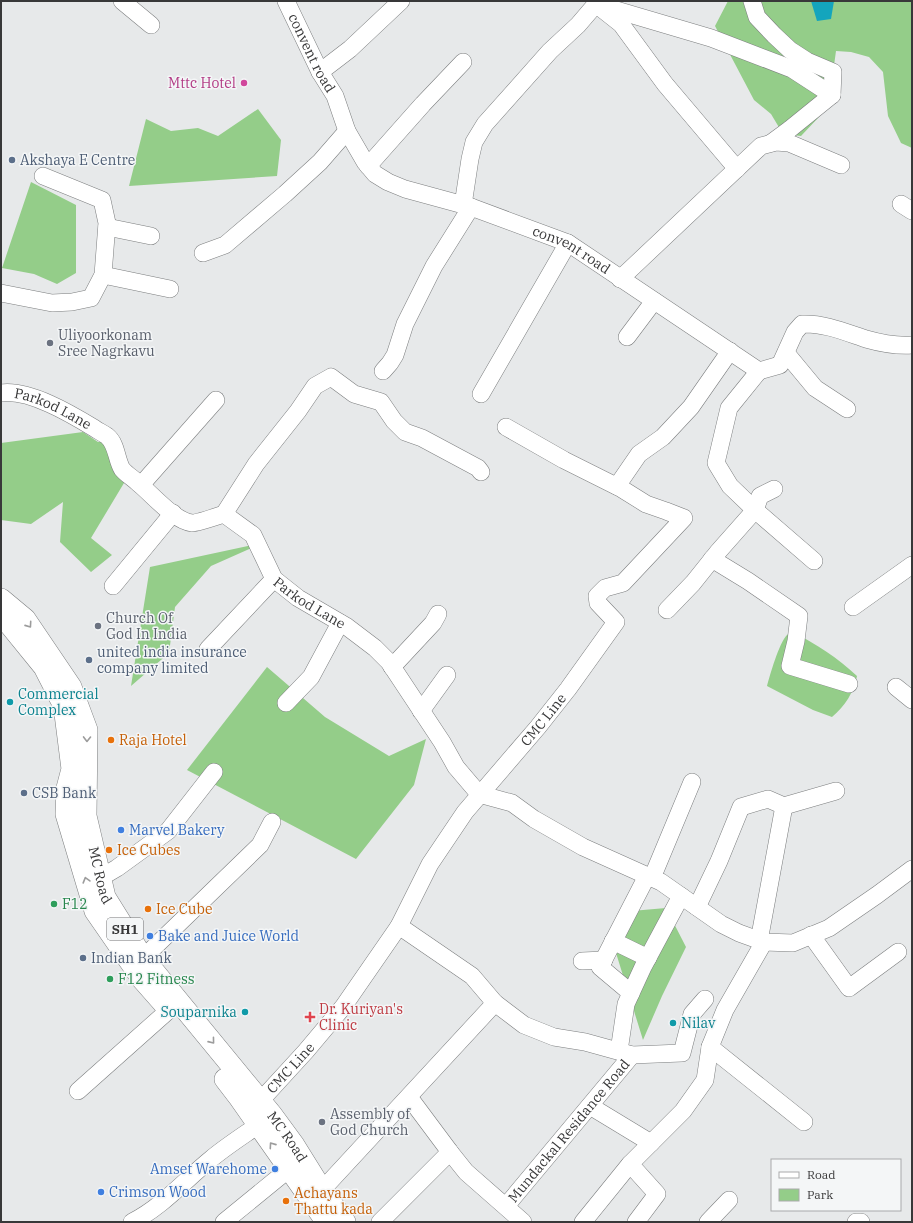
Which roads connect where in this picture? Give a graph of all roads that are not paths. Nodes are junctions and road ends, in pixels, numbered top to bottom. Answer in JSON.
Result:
{"nodes":[{"id":1,"x":122,"y":1,"type":"edge"},
{"id":2,"x":286,"y":1,"type":"edge"},
{"id":3,"x":401,"y":1,"type":"edge"},
{"id":4,"x":752,"y":1,"type":"edge"},
{"id":5,"x":596,"y":3,"type":"edge"},
{"id":6,"x":152,"y":25,"type":"dead end"},
{"id":7,"x":463,"y":62,"type":"dead end"},
{"id":8,"x":320,"y":72,"type":"junction"},
{"id":9,"x":832,"y":95,"type":"junction"},
{"id":10,"x":347,"y":130,"type":"junction"},
{"id":11,"x":771,"y":143,"type":"junction"},
{"id":12,"x":841,"y":165,"type":"dead end"},
{"id":13,"x":368,"y":166,"type":"junction"},
{"id":14,"x":738,"y":169,"type":"junction"},
{"id":15,"x":43,"y":176,"type":"dead end"},
{"id":16,"x":467,"y":206,"type":"junction"},
{"id":17,"x":107,"y":227,"type":"junction"},
{"id":18,"x":151,"y":236,"type":"dead end"},
{"id":19,"x":568,"y":243,"type":"junction"},
{"id":20,"x":203,"y":253,"type":"dead end"},
{"id":21,"x":103,"y":275,"type":"junction"},
{"id":22,"x":620,"y":279,"type":"junction"},
{"id":23,"x":170,"y":289,"type":"dead end"},
{"id":24,"x":1,"y":293,"type":"edge"},
{"id":25,"x":654,"y":301,"type":"junction"},
{"id":26,"x":627,"y":337,"type":"dead end"},
{"id":27,"x":912,"y":346,"type":"edge"},
{"id":28,"x":730,"y":351,"type":"junction"},
{"id":29,"x":786,"y":353,"type":"junction"},
{"id":30,"x":383,"y":371,"type":"dead end"},
{"id":31,"x":759,"y":371,"type":"junction"},
{"id":32,"x":1,"y":393,"type":"edge"},
{"id":33,"x":481,"y":394,"type":"dead end"},
{"id":34,"x":216,"y":400,"type":"dead end"},
{"id":35,"x":847,"y":409,"type":"dead end"},
{"id":36,"x":506,"y":427,"type":"dead end"},
{"id":37,"x":481,"y":472,"type":"dead end"},
{"id":38,"x":141,"y":485,"type":"junction"},
{"id":39,"x":617,"y":486,"type":"junction"},
{"id":40,"x":774,"y":489,"type":"dead end"},
{"id":41,"x":755,"y":510,"type":"junction"},
{"id":42,"x":173,"y":513,"type":"junction"},
{"id":43,"x":224,"y":514,"type":"junction"},
{"id":44,"x":712,"y":559,"type":"junction"},
{"id":45,"x":814,"y":561,"type":"dead end"},
{"id":46,"x":912,"y":565,"type":"edge"},
{"id":47,"x":274,"y":579,"type":"junction"},
{"id":48,"x":113,"y":586,"type":"dead end"},
{"id":49,"x":1,"y":599,"type":"edge"},
{"id":50,"x":853,"y":607,"type":"dead end"},
{"id":51,"x":667,"y":610,"type":"dead end"},
{"id":52,"x":1,"y":614,"type":"edge"},
{"id":53,"x":438,"y":614,"type":"dead end"},
{"id":54,"x":340,"y":623,"type":"junction"},
{"id":55,"x":208,"y":649,"type":"dead end"},
{"id":56,"x":392,"y":667,"type":"junction"},
{"id":57,"x":447,"y":675,"type":"dead end"},
{"id":58,"x":849,"y":684,"type":"dead end"},
{"id":59,"x":896,"y":687,"type":"dead end"},
{"id":60,"x":912,"y":700,"type":"edge"},
{"id":61,"x":286,"y":704,"type":"dead end"},
{"id":62,"x":421,"y":711,"type":"junction"},
{"id":63,"x":214,"y":772,"type":"dead end"},
{"id":64,"x":692,"y":782,"type":"dead end"},
{"id":65,"x":836,"y":791,"type":"dead end"},
{"id":66,"x":479,"y":794,"type":"junction"},
{"id":67,"x":784,"y":806,"type":"junction"},
{"id":68,"x":272,"y":822,"type":"dead end"},
{"id":69,"x":912,"y":869,"type":"edge"},
{"id":70,"x":649,"y":877,"type":"junction"},
{"id":71,"x":100,"y":878,"type":"junction"},
{"id":72,"x":681,"y":896,"type":"junction"},
{"id":73,"x":697,"y":907,"type":"junction"},
{"id":74,"x":400,"y":926,"type":"junction"},
{"id":75,"x":811,"y":935,"type":"junction"},
{"id":76,"x":761,"y":941,"type":"junction"},
{"id":77,"x":613,"y":942,"type":"junction"},
{"id":78,"x":898,"y":952,"type":"dead end"},
{"id":79,"x":143,"y":958,"type":"junction"},
{"id":80,"x":648,"y":958,"type":"junction"},
{"id":81,"x":604,"y":960,"type":"junction"},
{"id":82,"x":582,"y":961,"type":"dead end"},
{"id":83,"x":631,"y":993,"type":"junction"},
{"id":84,"x":705,"y":999,"type":"dead end"},
{"id":85,"x":495,"y":1003,"type":"junction"},
{"id":86,"x":169,"y":1010,"type":"junction"},
{"id":87,"x":710,"y":1047,"type":"junction"},
{"id":88,"x":625,"y":1053,"type":"junction"},
{"id":89,"x":78,"y":1091,"type":"dead end"},
{"id":90,"x":409,"y":1097,"type":"junction"},
{"id":91,"x":590,"y":1106,"type":"junction"},
{"id":92,"x":260,"y":1114,"type":"junction"},
{"id":93,"x":804,"y":1122,"type":"dead end"},
{"id":94,"x":651,"y":1143,"type":"junction"},
{"id":95,"x":450,"y":1152,"type":"junction"},
{"id":96,"x":630,"y":1164,"type":"junction"},
{"id":97,"x":289,"y":1169,"type":"junction"},
{"id":98,"x":322,"y":1190,"type":"junction"},
{"id":99,"x":729,"y":1200,"type":"dead end"},
{"id":100,"x":506,"y":1206,"type":"junction"},
{"id":101,"x":132,"y":1222,"type":"edge"},
{"id":102,"x":224,"y":1222,"type":"edge"},
{"id":103,"x":327,"y":1222,"type":"edge"},
{"id":104,"x":345,"y":1222,"type":"edge"},
{"id":105,"x":380,"y":1222,"type":"edge"},
{"id":106,"x":523,"y":1222,"type":"edge"},
{"id":107,"x":583,"y":1222,"type":"edge"},
{"id":108,"x":636,"y":1222,"type":"edge"},
{"id":109,"x":708,"y":1222,"type":"edge"},
{"id":110,"x":856,"y":1222,"type":"edge"},
{"id":111,"x":861,"y":1222,"type":"edge"}],
"edges":[{"from":1,"to":6,"type":"street"},
{"from":2,"to":8,"type":"street","name":"convent road"},
{"from":3,"to":8,"type":"street"},
{"from":4,"to":9,"type":"street"},
{"from":5,"to":9,"type":"street"},
{"from":5,"to":14,"type":"street"},
{"from":5,"to":16,"type":"street"},
{"from":7,"to":13,"type":"street"},
{"from":8,"to":10,"type":"street","name":"convent road"},
{"from":9,"to":11,"type":"street"},
{"from":10,"to":13,"type":"street","name":"convent road"},
{"from":10,"to":20,"type":"street"},
{"from":11,"to":12,"type":"street"},
{"from":11,"to":14,"type":"street"},
{"from":13,"to":16,"type":"street","name":"convent road"},
{"from":14,"to":22,"type":"street"},
{"from":15,"to":17,"type":"street"},
{"from":16,"to":19,"type":"street","name":"convent road"},
{"from":16,"to":30,"type":"street"},
{"from":17,"to":18,"type":"street"},
{"from":17,"to":21,"type":"street"},
{"from":19,"to":22,"type":"street","name":"convent road"},
{"from":19,"to":33,"type":"street"},
{"from":21,"to":23,"type":"street"},
{"from":21,"to":24,"type":"street"},
{"from":22,"to":25,"type":"street","name":"convent road"},
{"from":25,"to":26,"type":"street"},
{"from":25,"to":28,"type":"street","name":"convent road"},
{"from":27,"to":29,"type":"street"},
{"from":28,"to":31,"type":"street","name":"convent road"},
{"from":28,"to":39,"type":"street"},
{"from":29,"to":31,"type":"street"},
{"from":29,"to":35,"type":"street"},
{"from":31,"to":41,"type":"street"},
{"from":32,"to":38,"type":"street","name":"Parkod Lane"},
{"from":34,"to":38,"type":"street"},
{"from":36,"to":39,"type":"street","name":"CMC Line"},
{"from":37,"to":43,"type":"street"},
{"from":38,"to":42,"type":"street","name":"Parkod Lane"},
{"from":39,"to":66,"type":"street","name":"CMC Line"},
{"from":40,"to":41,"type":"street"},
{"from":41,"to":44,"type":"street"},
{"from":41,"to":45,"type":"street"},
{"from":42,"to":43,"type":"street","name":"Parkod Lane"},
{"from":42,"to":48,"type":"street"},
{"from":43,"to":47,"type":"street","name":"Parkod Lane"},
{"from":44,"to":51,"type":"street"},
{"from":44,"to":58,"type":"street"},
{"from":46,"to":50,"type":"street"},
{"from":47,"to":54,"type":"street","name":"Parkod Lane"},
{"from":47,"to":55,"type":"street"},
{"from":49,"to":71,"type":"main road","name":"MC Road","number":"SH1","one_way":true},
{"from":86,"to":52,"type":"main road","name":"MC Road","number":"SH1","one_way":true},
{"from":53,"to":56,"type":"street"},
{"from":54,"to":56,"type":"street","name":"Parkod Lane"},
{"from":54,"to":61,"type":"street"},
{"from":56,"to":62,"type":"street","name":"Parkod Lane"},
{"from":57,"to":62,"type":"street"},
{"from":59,"to":60,"type":"street"},
{"from":62,"to":66,"type":"street","name":"Parkod Lane"},
{"from":63,"to":71,"type":"street"},
{"from":64,"to":70,"type":"street"},
{"from":65,"to":67,"type":"street"},
{"from":66,"to":70,"type":"street"},
{"from":66,"to":74,"type":"street","name":"CMC Line"},
{"from":67,"to":73,"type":"street"},
{"from":67,"to":76,"type":"street"},
{"from":68,"to":79,"type":"street"},
{"from":69,"to":75,"type":"street"},
{"from":70,"to":72,"type":"street"},
{"from":70,"to":77,"type":"street"},
{"from":71,"to":79,"type":"main road","name":"MC Road","number":"SH1"},
{"from":72,"to":73,"type":"street"},
{"from":72,"to":80,"type":"street"},
{"from":73,"to":76,"type":"street"},
{"from":74,"to":85,"type":"street"},
{"from":74,"to":92,"type":"street","name":"CMC Line"},
{"from":75,"to":76,"type":"street"},
{"from":75,"to":78,"type":"street"},
{"from":76,"to":87,"type":"street"},
{"from":77,"to":80,"type":"street"},
{"from":77,"to":81,"type":"street"},
{"from":79,"to":92,"type":"main road","name":"MC Road","number":"SH1","one_way":true},
{"from":80,"to":83,"type":"street"},
{"from":81,"to":82,"type":"street"},
{"from":81,"to":83,"type":"street"},
{"from":83,"to":88,"type":"street"},
{"from":84,"to":88,"type":"street"},
{"from":85,"to":88,"type":"street"},
{"from":85,"to":90,"type":"street"},
{"from":86,"to":89,"type":"street"},
{"from":86,"to":92,"type":"main road","name":"MC Road","number":"SH1"},
{"from":87,"to":93,"type":"street"},
{"from":87,"to":94,"type":"street"},
{"from":88,"to":91,"type":"street","name":"Mundackal Residance Road"},
{"from":90,"to":95,"type":"street"},
{"from":90,"to":98,"type":"street"},
{"from":91,"to":94,"type":"street"},
{"from":91,"to":100,"type":"street","name":"Mundackal Residance Road"},
{"from":97,"to":92,"type":"main road","name":"MC Road","number":"SH1","one_way":true},
{"from":92,"to":98,"type":"main road","name":"MC Road","number":"SH1"},
{"from":92,"to":101,"type":"street","name":"CMC Line"},
{"from":94,"to":96,"type":"street"},
{"from":95,"to":100,"type":"street"},
{"from":95,"to":105,"type":"street"},
{"from":96,"to":107,"type":"street"},
{"from":96,"to":108,"type":"street"},
{"from":97,"to":102,"type":"street"},
{"from":97,"to":103,"type":"main road","name":"MC Road","number":"SH1"},
{"from":98,"to":104,"type":"main road","name":"MC Road","number":"SH1"},
{"from":99,"to":109,"type":"street"},
{"from":100,"to":106,"type":"street"},
{"from":110,"to":111,"type":"street"}]}
